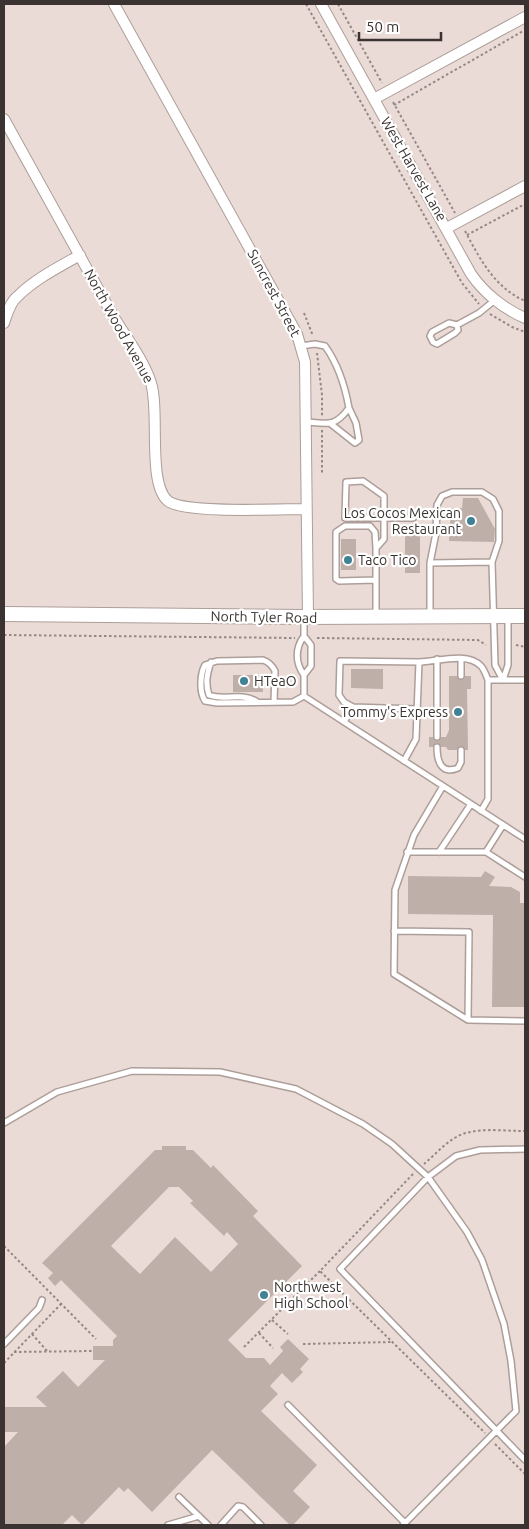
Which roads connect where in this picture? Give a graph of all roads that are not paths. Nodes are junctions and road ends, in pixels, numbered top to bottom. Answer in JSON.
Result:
{"nodes":[{"id":1,"x":114,"y":4,"type":"edge"},
{"id":2,"x":321,"y":4,"type":"edge"},
{"id":3,"x":525,"y":17,"type":"edge"},
{"id":4,"x":374,"y":99,"type":"junction"},
{"id":5,"x":4,"y":119,"type":"edge"},
{"id":6,"x":525,"y":186,"type":"edge"},
{"id":7,"x":446,"y":228,"type":"junction"},
{"id":8,"x":80,"y":255,"type":"junction"},
{"id":9,"x":496,"y":300,"type":"junction"},
{"id":10,"x":525,"y":318,"type":"edge"},
{"id":11,"x":4,"y":324,"type":"edge"},
{"id":12,"x":457,"y":325,"type":"junction"},
{"id":13,"x":301,"y":346,"type":"junction"},
{"id":14,"x":348,"y":408,"type":"junction"},
{"id":15,"x":307,"y":422,"type":"junction"},
{"id":16,"x":331,"y":424,"type":"junction"},
{"id":17,"x":306,"y":509,"type":"junction"},
{"id":18,"x":384,"y":518,"type":"junction"},
{"id":19,"x":413,"y":518,"type":"dead end"},
{"id":20,"x":376,"y":548,"type":"junction"},
{"id":21,"x":492,"y":562,"type":"junction"},
{"id":22,"x":430,"y":563,"type":"junction"},
{"id":23,"x":376,"y":580,"type":"junction"},
{"id":24,"x":4,"y":614,"type":"edge"},
{"id":25,"x":508,"y":616,"type":"junction"},
{"id":26,"x":525,"y":616,"type":"edge"},
{"id":27,"x":306,"y":617,"type":"junction"},
{"id":28,"x":376,"y":617,"type":"junction"},
{"id":29,"x":493,"y":617,"type":"junction"},
{"id":30,"x":430,"y":618,"type":"junction"},
{"id":31,"x":304,"y":637,"type":"junction"},
{"id":32,"x":437,"y":659,"type":"junction"},
{"id":33,"x":461,"y":659,"type":"junction"},
{"id":34,"x":419,"y":662,"type":"junction"},
{"id":35,"x":304,"y":675,"type":"junction"},
{"id":36,"x":461,"y":676,"type":"dead end"},
{"id":37,"x":488,"y":680,"type":"junction"},
{"id":38,"x":503,"y":680,"type":"junction"},
{"id":39,"x":525,"y":680,"type":"edge"},
{"id":40,"x":304,"y":696,"type":"junction"},
{"id":41,"x":274,"y":702,"type":"junction"},
{"id":42,"x":354,"y":707,"type":"junction"},
{"id":43,"x":417,"y":709,"type":"junction"},
{"id":44,"x":344,"y":722,"type":"junction"},
{"id":45,"x":437,"y":737,"type":"dead end"},
{"id":46,"x":437,"y":747,"type":"dead end"},
{"id":47,"x":461,"y":750,"type":"dead end"},
{"id":48,"x":404,"y":761,"type":"junction"},
{"id":49,"x":443,"y":786,"type":"junction"},
{"id":50,"x":471,"y":804,"type":"junction"},
{"id":51,"x":481,"y":811,"type":"junction"},
{"id":52,"x":503,"y":825,"type":"junction"},
{"id":53,"x":525,"y":839,"type":"edge"},
{"id":54,"x":407,"y":852,"type":"junction"},
{"id":55,"x":439,"y":852,"type":"junction"},
{"id":56,"x":486,"y":852,"type":"junction"},
{"id":57,"x":525,"y":878,"type":"edge"},
{"id":58,"x":394,"y":930,"type":"junction"},
{"id":59,"x":468,"y":1020,"type":"junction"},
{"id":60,"x":525,"y":1020,"type":"edge"},
{"id":61,"x":4,"y":1122,"type":"edge"},
{"id":62,"x":525,"y":1149,"type":"edge"},
{"id":63,"x":428,"y":1177,"type":"junction"},
{"id":64,"x":42,"y":1300,"type":"dead end"},
{"id":65,"x":4,"y":1344,"type":"edge"},
{"id":66,"x":288,"y":1405,"type":"dead end"},
{"id":67,"x":496,"y":1431,"type":"junction"},
{"id":68,"x":525,"y":1460,"type":"edge"},
{"id":69,"x":179,"y":1497,"type":"dead end"},
{"id":70,"x":199,"y":1516,"type":"junction"},
{"id":71,"x":404,"y":1524,"type":"edge"},
{"id":72,"x":168,"y":1525,"type":"edge"},
{"id":73,"x":208,"y":1525,"type":"edge"},
{"id":74,"x":221,"y":1525,"type":"edge"},
{"id":75,"x":261,"y":1525,"type":"edge"}],
"edges":[{"from":1,"to":13,"type":"street","name":"Suncrest Street"},
{"from":2,"to":4,"type":"street","name":"West Harvest Lane"},
{"from":3,"to":4,"type":"street"},
{"from":4,"to":7,"type":"street","name":"West Harvest Lane"},
{"from":5,"to":8,"type":"street","name":"North Wood Avenue"},
{"from":6,"to":7,"type":"street"},
{"from":7,"to":9,"type":"street","name":"West Harvest Lane"},
{"from":8,"to":11,"type":"street"},
{"from":8,"to":17,"type":"street","name":"North Wood Avenue"},
{"from":9,"to":10,"type":"street","name":"West Harvest Lane"},
{"from":9,"to":12,"type":"lane"},
{"from":12,"to":12,"type":"lane"},
{"from":13,"to":14,"type":"lane"},
{"from":13,"to":15,"type":"street","name":"Suncrest Street"},
{"from":14,"to":16,"type":"lane"},
{"from":14,"to":16,"type":"lane"},
{"from":15,"to":16,"type":"lane"},
{"from":15,"to":17,"type":"street","name":"Suncrest Street"},
{"from":17,"to":27,"type":"street","name":"Suncrest Street"},
{"from":18,"to":18,"type":"lane"},
{"from":18,"to":19,"type":"lane"},
{"from":18,"to":20,"type":"lane"},
{"from":20,"to":23,"type":"lane"},
{"from":20,"to":23,"type":"lane"},
{"from":21,"to":22,"type":"lane"},
{"from":21,"to":22,"type":"lane"},
{"from":21,"to":29,"type":"lane"},
{"from":22,"to":30,"type":"lane"},
{"from":23,"to":28,"type":"lane"},
{"from":24,"to":27,"type":"main road","name":"North Tyler Road"},
{"from":25,"to":26,"type":"main road","name":"North Tyler Road"},
{"from":25,"to":29,"type":"main road","name":"North Tyler Road"},
{"from":25,"to":38,"type":"lane"},
{"from":27,"to":28,"type":"main road","name":"North Tyler Road"},
{"from":27,"to":31,"type":"lane"},
{"from":28,"to":30,"type":"main road","name":"North Tyler Road"},
{"from":29,"to":30,"type":"main road","name":"North Tyler Road"},
{"from":29,"to":38,"type":"lane"},
{"from":31,"to":35,"type":"lane"},
{"from":31,"to":35,"type":"lane"},
{"from":32,"to":33,"type":"lane"},
{"from":32,"to":34,"type":"lane"},
{"from":32,"to":45,"type":"lane"},
{"from":33,"to":36,"type":"lane"},
{"from":33,"to":37,"type":"lane"},
{"from":34,"to":42,"type":"lane"},
{"from":34,"to":43,"type":"lane"},
{"from":35,"to":40,"type":"lane"},
{"from":37,"to":38,"type":"lane"},
{"from":37,"to":51,"type":"lane"},
{"from":38,"to":39,"type":"lane"},
{"from":40,"to":41,"type":"lane"},
{"from":40,"to":44,"type":"lane"},
{"from":41,"to":41,"type":"lane"},
{"from":42,"to":43,"type":"lane"},
{"from":42,"to":44,"type":"lane"},
{"from":43,"to":48,"type":"lane"},
{"from":44,"to":48,"type":"lane"},
{"from":46,"to":47,"type":"lane"},
{"from":48,"to":49,"type":"lane"},
{"from":49,"to":50,"type":"lane"},
{"from":49,"to":54,"type":"lane"},
{"from":50,"to":51,"type":"lane"},
{"from":50,"to":55,"type":"lane"},
{"from":51,"to":52,"type":"lane"},
{"from":52,"to":53,"type":"lane"},
{"from":52,"to":56,"type":"lane"},
{"from":54,"to":55,"type":"lane"},
{"from":54,"to":58,"type":"lane"},
{"from":55,"to":56,"type":"lane"},
{"from":56,"to":57,"type":"lane"},
{"from":58,"to":59,"type":"lane"},
{"from":58,"to":59,"type":"lane"},
{"from":59,"to":60,"type":"lane"},
{"from":61,"to":63,"type":"lane"},
{"from":62,"to":63,"type":"lane"},
{"from":63,"to":67,"type":"lane"},
{"from":63,"to":67,"type":"lane"},
{"from":64,"to":65,"type":"lane"},
{"from":66,"to":71,"type":"lane"},
{"from":67,"to":68,"type":"lane"},
{"from":67,"to":71,"type":"lane"},
{"from":69,"to":70,"type":"lane"},
{"from":70,"to":72,"type":"lane"},
{"from":70,"to":73,"type":"lane"},
{"from":74,"to":75,"type":"lane"}]}
